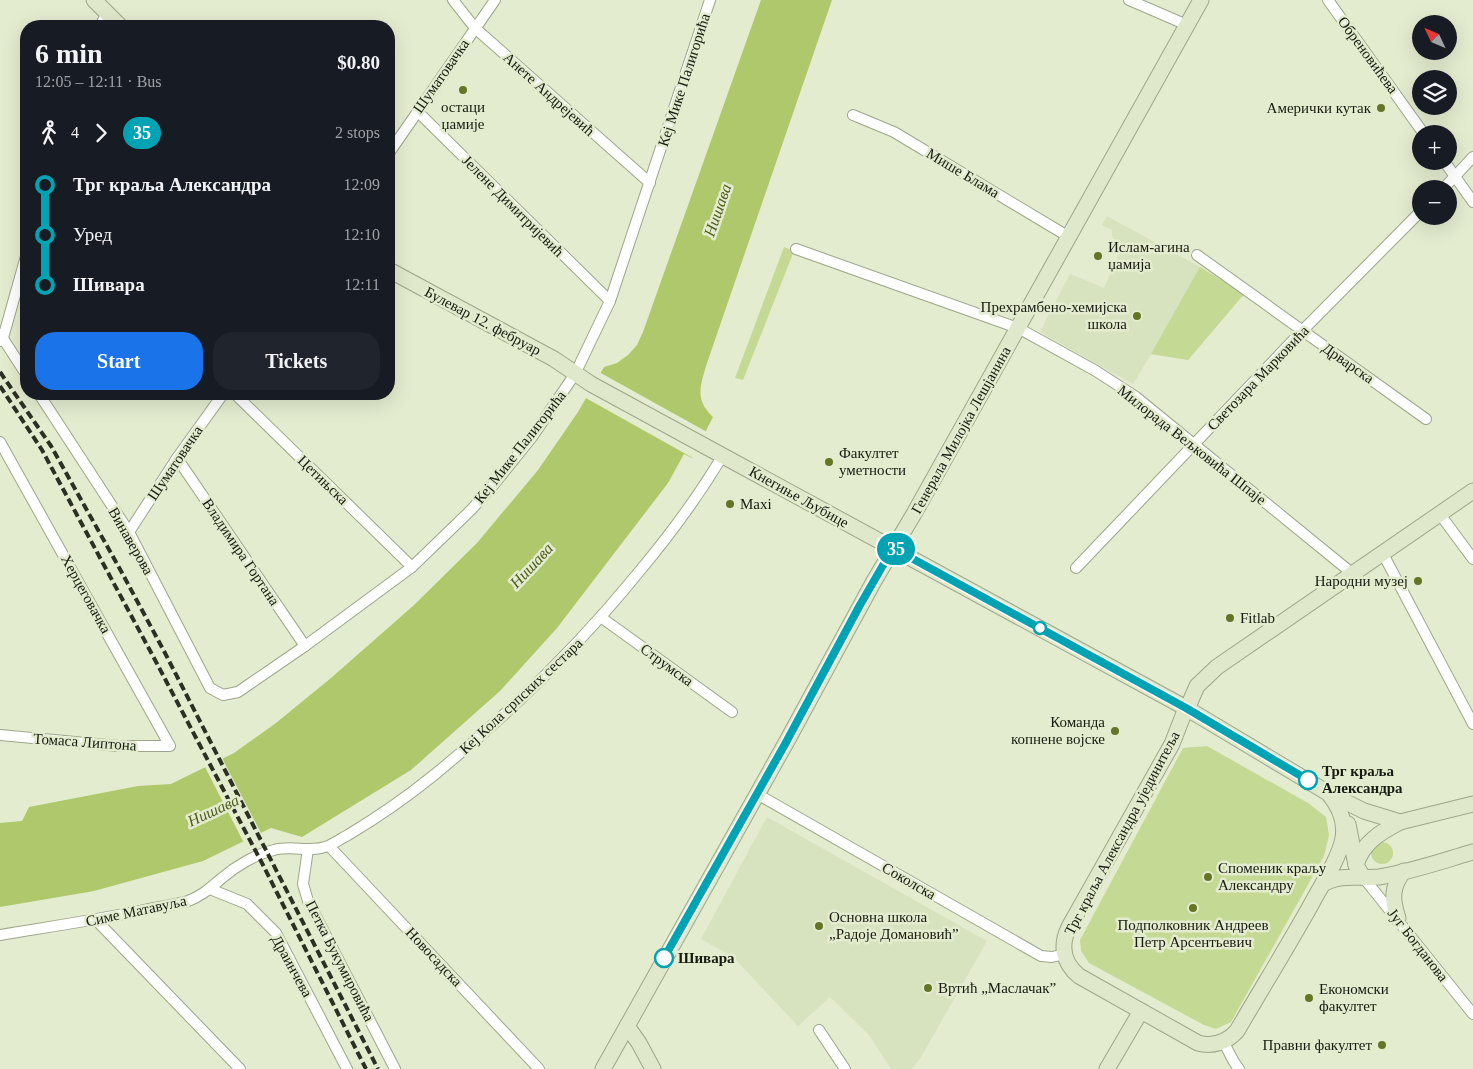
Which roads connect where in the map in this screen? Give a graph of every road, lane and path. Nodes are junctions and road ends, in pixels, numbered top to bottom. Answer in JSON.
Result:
{"nodes":[{"id":1,"x":94,"y":0,"type":"edge"},
{"id":2,"x":453,"y":0,"type":"edge"},
{"id":3,"x":495,"y":0,"type":"edge"},
{"id":4,"x":710,"y":0,"type":"edge"},
{"id":5,"x":1129,"y":0,"type":"edge"},
{"id":6,"x":1201,"y":0,"type":"edge"},
{"id":7,"x":1328,"y":0,"type":"edge"},
{"id":8,"x":104,"y":20,"type":"edge"},
{"id":9,"x":1187,"y":25,"type":"junction"},
{"id":10,"x":475,"y":28,"type":"junction"},
{"id":11,"x":417,"y":111,"type":"junction"},
{"id":12,"x":853,"y":115,"type":"dead end"},
{"id":13,"x":1418,"y":125,"type":"edge"},
{"id":14,"x":395,"y":144,"type":"edge"},
{"id":15,"x":1473,"y":157,"type":"edge"},
{"id":16,"x":1451,"y":170,"type":"edge"},
{"id":17,"x":1455,"y":176,"type":"junction"},
{"id":18,"x":1451,"y":180,"type":"edge"},
{"id":19,"x":650,"y":183,"type":"junction"},
{"id":20,"x":1473,"y":202,"type":"edge"},
{"id":21,"x":1412,"y":220,"type":"edge"},
{"id":22,"x":1069,"y":237,"type":"junction"},
{"id":23,"x":796,"y":249,"type":"dead end"},
{"id":24,"x":1197,"y":254,"type":"dead end"},
{"id":25,"x":395,"y":273,"type":"edge"},
{"id":26,"x":20,"y":276,"type":"edge"},
{"id":27,"x":610,"y":301,"type":"junction"},
{"id":28,"x":1018,"y":328,"type":"junction"},
{"id":29,"x":1302,"y":331,"type":"junction"},
{"id":30,"x":1,"y":338,"type":"edge"},
{"id":31,"x":20,"y":365,"type":"edge"},
{"id":32,"x":575,"y":374,"type":"junction"},
{"id":33,"x":592,"y":384,"type":"joint"},
{"id":34,"x":43,"y":400,"type":"edge"},
{"id":35,"x":220,"y":400,"type":"edge"},
{"id":36,"x":241,"y":400,"type":"edge"},
{"id":37,"x":1426,"y":419,"type":"dead end"},
{"id":38,"x":0,"y":442,"type":"edge"},
{"id":39,"x":1194,"y":444,"type":"junction"},
{"id":40,"x":723,"y":455,"type":"junction"},
{"id":41,"x":177,"y":458,"type":"junction"},
{"id":42,"x":1473,"y":491,"type":"edge"},
{"id":43,"x":1439,"y":513,"type":"junction"},
{"id":44,"x":129,"y":532,"type":"junction"},
{"id":45,"x":893,"y":548,"type":"junction"},
{"id":46,"x":1382,"y":552,"type":"junction"},
{"id":47,"x":1473,"y":559,"type":"edge"},
{"id":48,"x":412,"y":567,"type":"junction"},
{"id":49,"x":1076,"y":568,"type":"dead end"},
{"id":50,"x":1352,"y":574,"type":"junction"},
{"id":51,"x":602,"y":618,"type":"junction"},
{"id":52,"x":306,"y":646,"type":"junction"},
{"id":53,"x":216,"y":693,"type":"joint"},
{"id":54,"x":1187,"y":708,"type":"junction"},
{"id":55,"x":732,"y":712,"type":"dead end"},
{"id":56,"x":1473,"y":724,"type":"edge"},
{"id":57,"x":0,"y":735,"type":"edge"},
{"id":58,"x":170,"y":746,"type":"joint"},
{"id":59,"x":1328,"y":793,"type":"junction"},
{"id":60,"x":757,"y":794,"type":"junction"},
{"id":61,"x":1473,"y":804,"type":"edge"},
{"id":62,"x":1340,"y":809,"type":"junction"},
{"id":63,"x":1400,"y":822,"type":"junction"},
{"id":64,"x":329,"y":846,"type":"junction"},
{"id":65,"x":308,"y":849,"type":"junction"},
{"id":66,"x":1473,"y":852,"type":"edge"},
{"id":67,"x":260,"y":855,"type":"joint"},
{"id":68,"x":1360,"y":871,"type":"junction"},
{"id":69,"x":1404,"y":871,"type":"junction"},
{"id":70,"x":1323,"y":884,"type":"junction"},
{"id":71,"x":210,"y":889,"type":"junction"},
{"id":72,"x":1398,"y":918,"type":"junction"},
{"id":73,"x":96,"y":920,"type":"junction"},
{"id":74,"x":0,"y":935,"type":"edge"},
{"id":75,"x":1065,"y":954,"type":"junction"},
{"id":76,"x":1141,"y":1011,"type":"junction"},
{"id":77,"x":1473,"y":1014,"type":"edge"},
{"id":78,"x":627,"y":1026,"type":"junction"},
{"id":79,"x":818,"y":1030,"type":"dead end"},
{"id":80,"x":1223,"y":1041,"type":"junction"},
{"id":81,"x":240,"y":1069,"type":"edge"},
{"id":82,"x":347,"y":1069,"type":"edge"},
{"id":83,"x":395,"y":1069,"type":"edge"},
{"id":84,"x":539,"y":1069,"type":"edge"},
{"id":85,"x":603,"y":1069,"type":"edge"},
{"id":86,"x":652,"y":1069,"type":"edge"},
{"id":87,"x":845,"y":1069,"type":"edge"},
{"id":88,"x":1107,"y":1069,"type":"edge"},
{"id":89,"x":1240,"y":1069,"type":"edge"}],
"edges":[{"from":1,"to":8,"type":"street"},
{"from":2,"to":10,"type":"street","name":"Анете Андрејевић"},
{"from":3,"to":10,"type":"street","name":"Шуматовачка"},
{"from":4,"to":19,"type":"street","name":"Кеј Мике Палигорића"},
{"from":5,"to":9,"type":"street"},
{"from":6,"to":9,"type":"street","name":"Генерала Милојка Лешјанина"},
{"from":7,"to":13,"type":"street","name":"Обреновићева"},
{"from":9,"to":22,"type":"street","name":"Генерала Милојка Лешјанина"},
{"from":10,"to":11,"type":"street","name":"Шуматовачка"},
{"from":10,"to":19,"type":"street","name":"Анете Андрејевић"},
{"from":11,"to":14,"type":"street","name":"Шуматовачка"},
{"from":11,"to":27,"type":"street","name":"Јелене Димитријевић"},
{"from":12,"to":22,"type":"street","name":"Мише Блама"},
{"from":15,"to":17,"type":"street"},
{"from":16,"to":17,"type":"street"},
{"from":17,"to":18,"type":"street"},
{"from":17,"to":20,"type":"street"},
{"from":19,"to":27,"type":"street","name":"Кеј Мике Палигорића"},
{"from":21,"to":29,"type":"street","name":"Светозара Марковића"},
{"from":22,"to":28,"type":"street","name":"Генерала Милојка Лешјанина"},
{"from":23,"to":28,"type":"street","name":"Милорада Вељковића Шпаје"},
{"from":24,"to":29,"type":"street","name":"Дрварска"},
{"from":25,"to":32,"type":"street","name":"Булевар 12. фебруар"},
{"from":26,"to":30,"type":"street"},
{"from":27,"to":32,"type":"street","name":"Кеј Мике Палигорића"},
{"from":28,"to":39,"type":"street","name":"Милорада Вељковића Шпаје"},
{"from":28,"to":45,"type":"street","name":"Генерала Милојка Лешјанина"},
{"from":29,"to":37,"type":"street","name":"Дрварска"},
{"from":29,"to":39,"type":"street","name":"Светозара Марковића"},
{"from":30,"to":31,"type":"street"},
{"from":32,"to":33,"type":"street","name":"Булевар 12. фебруар"},
{"from":32,"to":48,"type":"street","name":"Кеј Мике Палигорића"},
{"from":33,"to":40,"type":"street","name":"Кнегиње Љубице"},
{"from":34,"to":44,"type":"street","name":"Винаверова"},
{"from":35,"to":41,"type":"street","name":"Шуматовачка"},
{"from":36,"to":48,"type":"street","name":"Цетињска"},
{"from":38,"to":58,"type":"street","name":"Херцеговачка"},
{"from":39,"to":49,"type":"street","name":"Светозара Марковића"},
{"from":39,"to":50,"type":"street","name":"Милорада Вељковића Шпаје"},
{"from":40,"to":45,"type":"street","name":"Кнегиње Љубице"},
{"from":40,"to":51,"type":"street","name":"Кеј Кола српских сестара"},
{"from":41,"to":44,"type":"street","name":"Шуматовачка"},
{"from":41,"to":52,"type":"street","name":"Владимира Гортана"},
{"from":42,"to":43,"type":"street","name":"Трг краља Александра ујединитеља"},
{"from":43,"to":46,"type":"street","name":"Трг краља Александра ујединитеља"},
{"from":43,"to":47,"type":"street"},
{"from":44,"to":53,"type":"street","name":"Винаверова"},
{"from":45,"to":54,"type":"street","name":"Кнегиње Љубице"},
{"from":45,"to":60,"type":"street","name":"Генерала Милојка Лешјанина"},
{"from":46,"to":50,"type":"street","name":"Трг краља Александра ујединитеља"},
{"from":46,"to":56,"type":"street"},
{"from":48,"to":52,"type":"street","name":"Кеј Мике Палигорића"},
{"from":50,"to":54,"type":"street","name":"Трг краља Александра ујединитеља"},
{"from":51,"to":55,"type":"street","name":"Струмска"},
{"from":51,"to":64,"type":"street","name":"Кеј Кола српских сестара"},
{"from":52,"to":53,"type":"street","name":"Кеј Мике Палигорића"},
{"from":54,"to":59,"type":"street"},
{"from":54,"to":75,"type":"street","name":"Трг краља Александра ујединитеља"},
{"from":57,"to":58,"type":"street","name":"Томаса Липтона"},
{"from":59,"to":62,"type":"street"},
{"from":59,"to":63,"type":"street"},
{"from":60,"to":75,"type":"street","name":"Соколска"},
{"from":60,"to":78,"type":"street","name":"Генерала Милојка Лешјанина"},
{"from":61,"to":63,"type":"street"},
{"from":62,"to":68,"type":"street"},
{"from":62,"to":70,"type":"street"},
{"from":63,"to":68,"type":"street"},
{"from":64,"to":65,"type":"street","name":"Кеј Кола српских сестара"},
{"from":64,"to":84,"type":"street","name":"Новосадска"},
{"from":65,"to":67,"type":"street","name":"Кеј Кола српских сестара"},
{"from":65,"to":83,"type":"street","name":"Петка Букумировића"},
{"from":66,"to":69,"type":"street"},
{"from":67,"to":71,"type":"street","name":"Симе Матавуља"},
{"from":68,"to":69,"type":"street"},
{"from":68,"to":70,"type":"street"},
{"from":68,"to":72,"type":"street","name":"Југ Богданова"},
{"from":69,"to":72,"type":"street"},
{"from":70,"to":80,"type":"street"},
{"from":71,"to":73,"type":"street","name":"Симе Матавуља"},
{"from":71,"to":82,"type":"street","name":"Драинчева"},
{"from":72,"to":77,"type":"street","name":"Југ Богданова"},
{"from":73,"to":74,"type":"street","name":"Симе Матавуља"},
{"from":73,"to":81,"type":"street"},
{"from":75,"to":76,"type":"street","name":"Трг краља Александра ујединитеља"},
{"from":76,"to":80,"type":"street","name":"Трг краља Александра ујединитеља"},
{"from":76,"to":88,"type":"street"},
{"from":78,"to":85,"type":"street","name":"Генерала Милојка Лешјанина"},
{"from":78,"to":86,"type":"street"},
{"from":79,"to":87,"type":"street"},
{"from":80,"to":89,"type":"street"}]}
